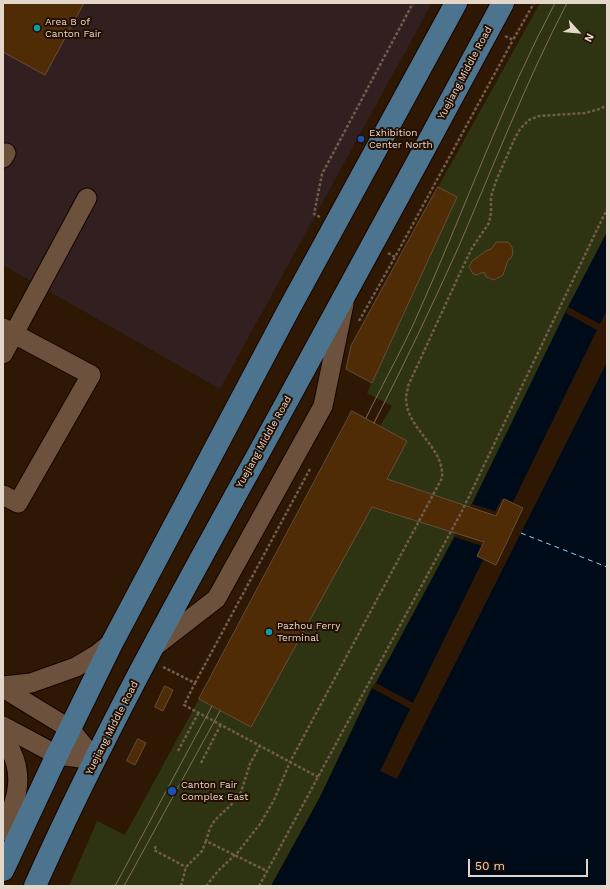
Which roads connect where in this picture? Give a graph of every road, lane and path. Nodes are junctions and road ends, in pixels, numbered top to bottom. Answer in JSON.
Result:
{"nodes":[{"id":1,"x":456,"y":3,"type":"edge"},
{"id":2,"x":503,"y":3,"type":"edge"},
{"id":3,"x":607,"y":105,"type":"edge"},
{"id":4,"x":87,"y":198,"type":"dead end"},
{"id":5,"x":607,"y":209,"type":"edge"},
{"id":6,"x":346,"y":294,"type":"junction"},
{"id":7,"x":9,"y":331,"type":"edge"},
{"id":8,"x":3,"y":354,"type":"edge"},
{"id":9,"x":3,"y":495,"type":"edge"},
{"id":10,"x":113,"y":641,"type":"junction"},
{"id":11,"x":149,"y":654,"type":"junction"},
{"id":12,"x":3,"y":687,"type":"edge"},
{"id":13,"x":199,"y":712,"type":"junction"},
{"id":14,"x":221,"y":724,"type":"junction"},
{"id":15,"x":3,"y":726,"type":"edge"},
{"id":16,"x":70,"y":729,"type":"junction"},
{"id":17,"x":3,"y":737,"type":"edge"},
{"id":18,"x":260,"y":746,"type":"junction"},
{"id":19,"x":178,"y":751,"type":"dead end"},
{"id":20,"x":57,"y":756,"type":"junction"},
{"id":21,"x":95,"y":760,"type":"junction"},
{"id":22,"x":201,"y":762,"type":"dead end"},
{"id":23,"x":290,"y":762,"type":"junction"},
{"id":24,"x":318,"y":777,"type":"junction"},
{"id":25,"x":3,"y":831,"type":"edge"},
{"id":26,"x":206,"y":841,"type":"junction"},
{"id":27,"x":156,"y":846,"type":"dead end"},
{"id":28,"x":235,"y":855,"type":"junction"},
{"id":29,"x":186,"y":867,"type":"junction"},
{"id":30,"x":3,"y":870,"type":"edge"},
{"id":31,"x":267,"y":871,"type":"junction"},
{"id":32,"x":35,"y":886,"type":"edge"},
{"id":33,"x":181,"y":886,"type":"edge"},
{"id":34,"x":206,"y":886,"type":"edge"},
{"id":35,"x":259,"y":886,"type":"edge"}],
"edges":[{"from":1,"to":10,"type":"main road"},
{"from":2,"to":6,"type":"main road","name":"Yuejiang Middle Road"},
{"from":3,"to":23,"type":"path"},
{"from":4,"to":7,"type":"street"},
{"from":5,"to":24,"type":"path"},
{"from":6,"to":11,"type":"main road","name":"Yuejiang Middle Road"},
{"from":6,"to":11,"type":"street"},
{"from":7,"to":8,"type":"street"},
{"from":7,"to":9,"type":"street"},
{"from":10,"to":12,"type":"street"},
{"from":10,"to":16,"type":"main road"},
{"from":11,"to":13,"type":"path"},
{"from":11,"to":21,"type":"main road","name":"Yuejiang Middle Road"},
{"from":12,"to":16,"type":"street"},
{"from":13,"to":14,"type":"path"},
{"from":13,"to":19,"type":"path"},
{"from":14,"to":18,"type":"path"},
{"from":14,"to":22,"type":"path"},
{"from":15,"to":20,"type":"street"},
{"from":16,"to":20,"type":"main road"},
{"from":16,"to":21,"type":"street"},
{"from":17,"to":25,"type":"street"},
{"from":18,"to":23,"type":"path"},
{"from":18,"to":26,"type":"path"},
{"from":20,"to":21,"type":"street"},
{"from":20,"to":30,"type":"main road"},
{"from":21,"to":32,"type":"main road","name":"Yuejiang Middle Road"},
{"from":23,"to":24,"type":"path"},
{"from":23,"to":28,"type":"path"},
{"from":24,"to":31,"type":"path"},
{"from":26,"to":28,"type":"path"},
{"from":26,"to":29,"type":"path"},
{"from":27,"to":29,"type":"path"},
{"from":28,"to":31,"type":"path"},
{"from":28,"to":34,"type":"path"},
{"from":29,"to":33,"type":"path"},
{"from":31,"to":35,"type":"path"}]}
